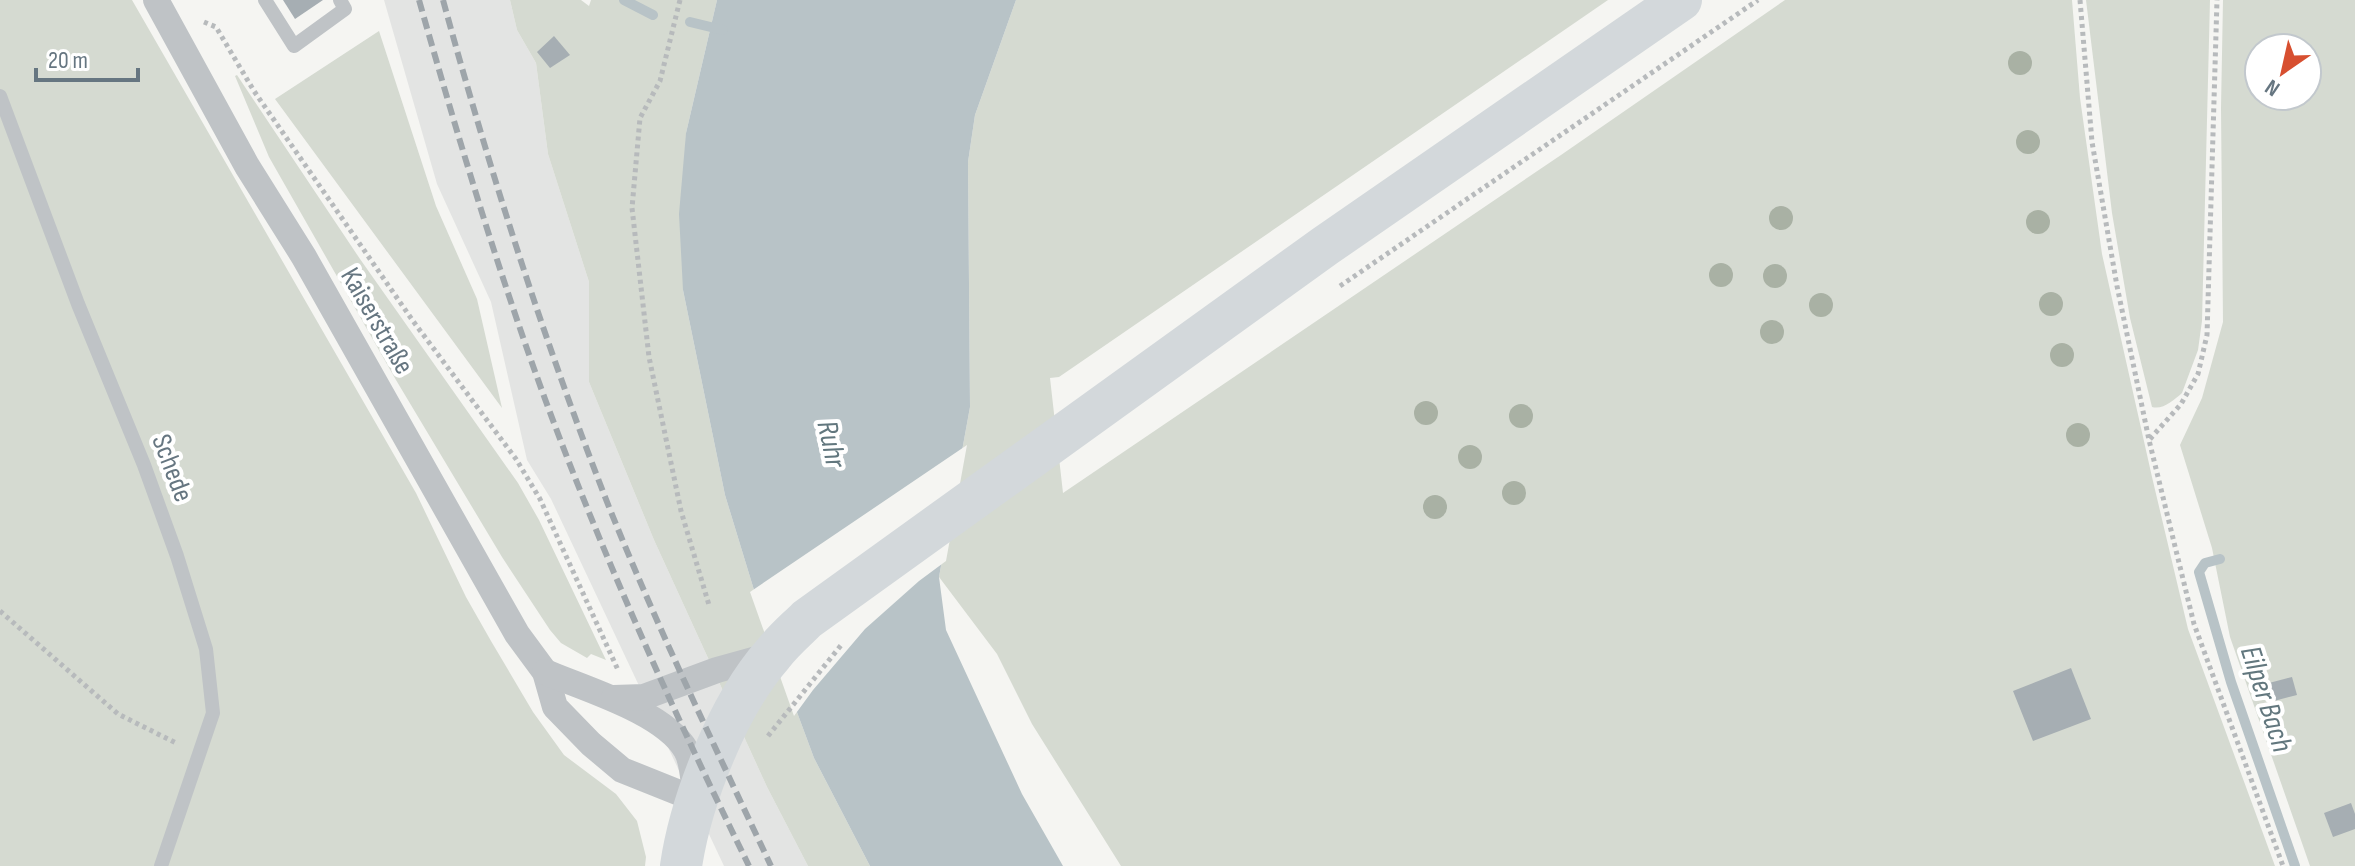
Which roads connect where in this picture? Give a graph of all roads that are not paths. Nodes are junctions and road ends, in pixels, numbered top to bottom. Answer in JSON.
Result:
{"nodes":[{"id":1,"x":265,"y":0,"type":"edge"},
{"id":2,"x":340,"y":0,"type":"edge"},
{"id":3,"x":1681,"y":0,"type":"edge"},
{"id":4,"x":158,"y":1,"type":"edge"},
{"id":5,"x":0,"y":96,"type":"edge"},
{"id":6,"x":771,"y":655,"type":"junction"},
{"id":7,"x":545,"y":672,"type":"junction"},
{"id":8,"x":613,"y":698,"type":"junction"},
{"id":9,"x":697,"y":800,"type":"junction"},
{"id":10,"x":682,"y":860,"type":"edge"},
{"id":11,"x":161,"y":866,"type":"edge"}],
"edges":[{"from":1,"to":2,"type":"lane"},
{"from":3,"to":6,"type":"main road"},
{"from":4,"to":7,"type":"street","name":"Kaiserstraße"},
{"from":5,"to":11,"type":"lane","name":"Schede"},
{"from":6,"to":8,"type":"street"},
{"from":6,"to":9,"type":"main road"},
{"from":7,"to":8,"type":"street"},
{"from":7,"to":9,"type":"street","name":"Kaiserstraße"},
{"from":8,"to":9,"type":"street"},
{"from":9,"to":10,"type":"main road"}]}
